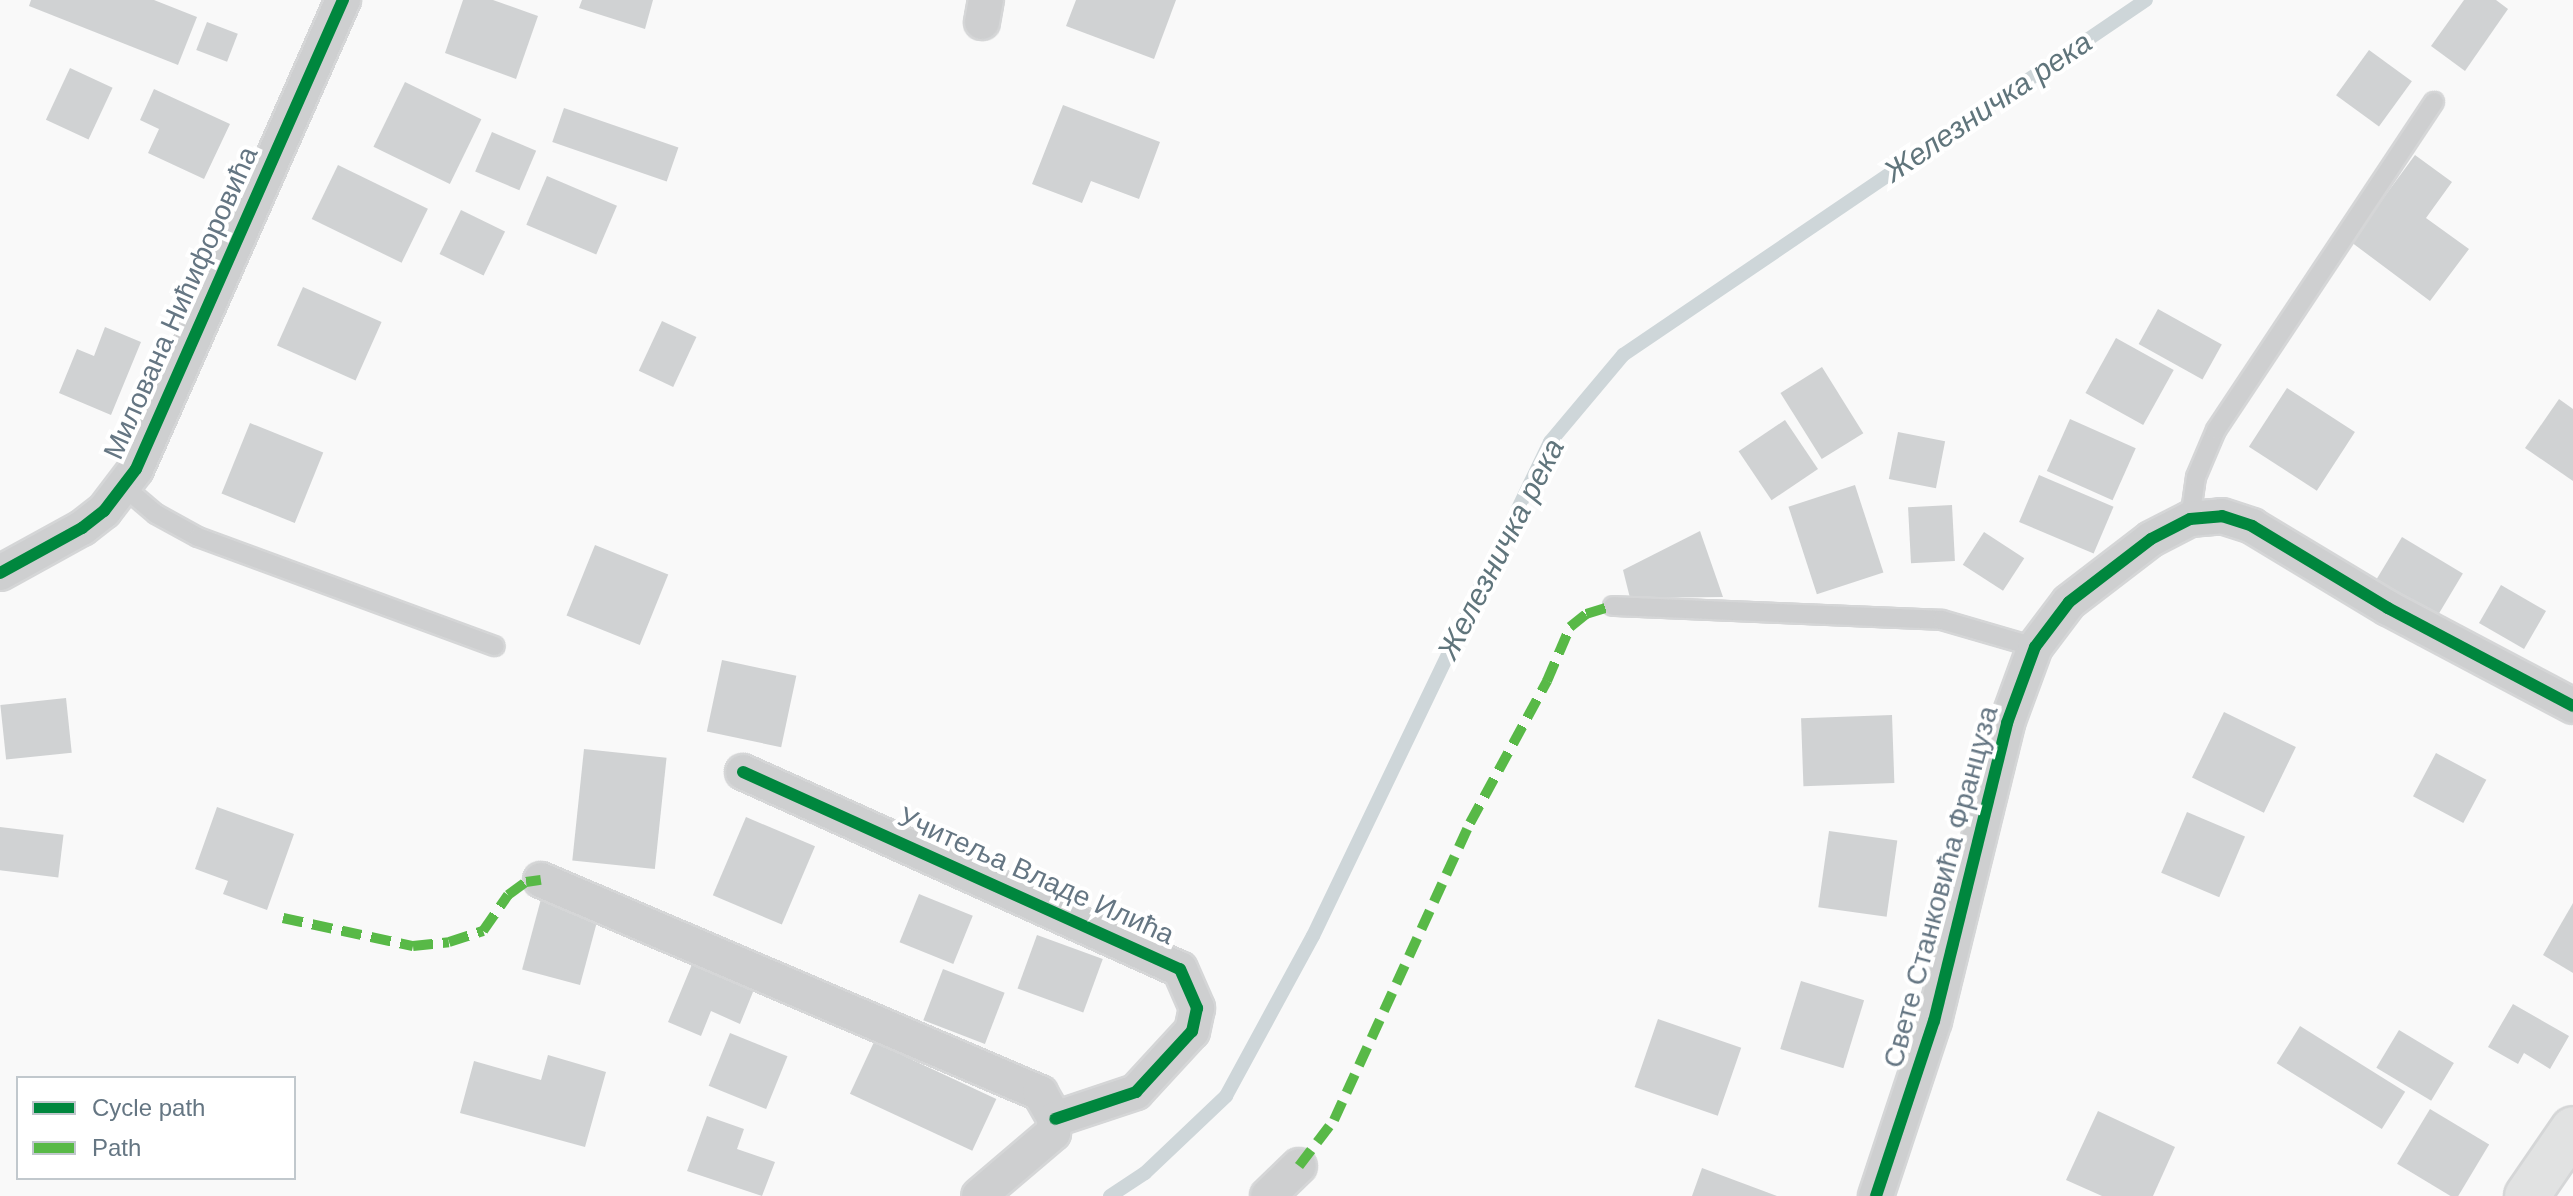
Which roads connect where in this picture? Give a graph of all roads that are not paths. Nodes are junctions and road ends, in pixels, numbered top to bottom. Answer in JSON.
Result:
{"nodes":[{"id":1,"x":343,"y":0,"type":"edge"},
{"id":2,"x":2434,"y":102,"type":"dead end"},
{"id":3,"x":123,"y":486,"type":"junction"},
{"id":4,"x":2190,"y":519,"type":"junction"},
{"id":5,"x":0,"y":573,"type":"edge"},
{"id":6,"x":1613,"y":606,"type":"dead end"},
{"id":7,"x":495,"y":646,"type":"dead end"},
{"id":8,"x":2035,"y":647,"type":"junction"},
{"id":9,"x":2573,"y":706,"type":"edge"},
{"id":10,"x":743,"y":772,"type":"dead end"},
{"id":11,"x":541,"y":880,"type":"dead end"},
{"id":12,"x":1055,"y":1119,"type":"junction"},
{"id":13,"x":2573,"y":1129,"type":"edge"},
{"id":14,"x":1299,"y":1166,"type":"dead end"},
{"id":15,"x":979,"y":1196,"type":"edge"},
{"id":16,"x":1268,"y":1196,"type":"edge"},
{"id":17,"x":1876,"y":1196,"type":"edge"},
{"id":18,"x":2527,"y":1196,"type":"edge"}],
"edges":[{"from":1,"to":3,"type":"street","name":"Милована Нићифоровића"},
{"from":2,"to":4,"type":"lane"},
{"from":3,"to":5,"type":"street","name":"Милована Нићифоровића"},
{"from":3,"to":7,"type":"lane"},
{"from":4,"to":8,"type":"street","name":"Свете Станковића Француза"},
{"from":4,"to":9,"type":"street","name":"Свете Станковића Француза"},
{"from":6,"to":8,"type":"lane"},
{"from":8,"to":17,"type":"street","name":"Свете Станковића Француза"},
{"from":10,"to":12,"type":"street","name":"Учитеља Владе Илића"},
{"from":11,"to":12,"type":"street"},
{"from":12,"to":15,"type":"street"},
{"from":13,"to":18,"type":"street"},
{"from":14,"to":16,"type":"street"}]}
